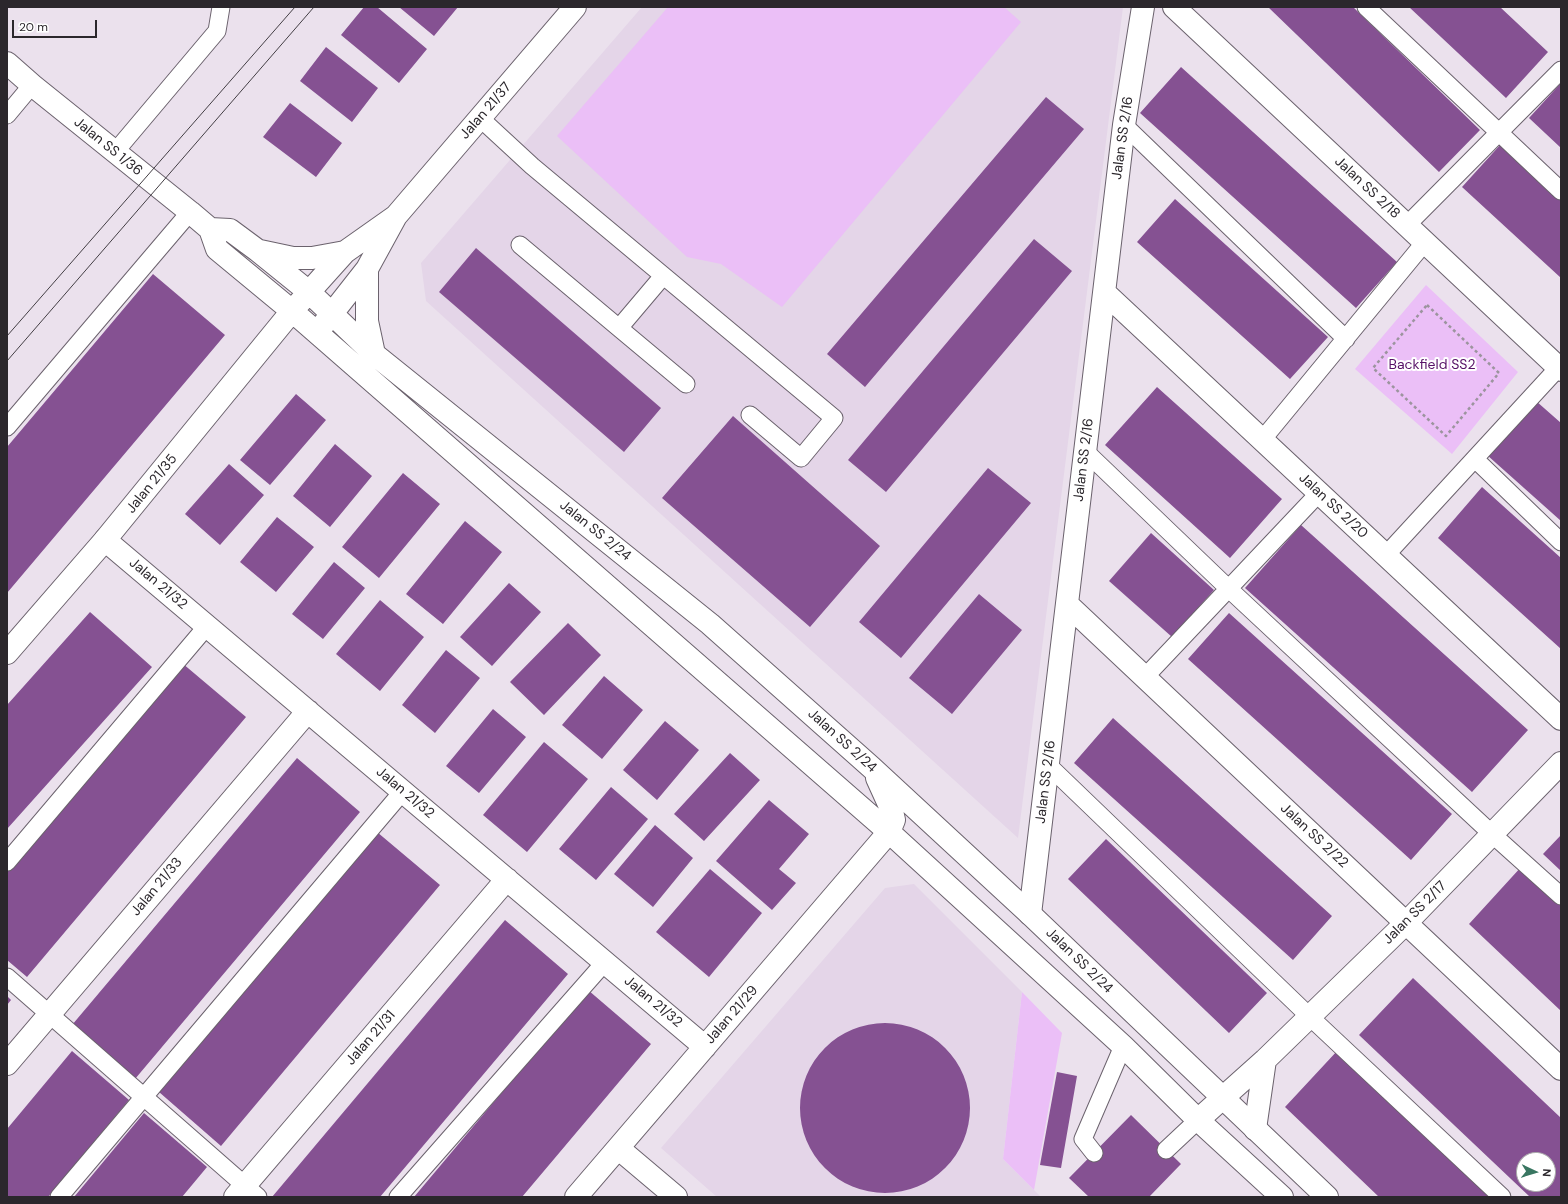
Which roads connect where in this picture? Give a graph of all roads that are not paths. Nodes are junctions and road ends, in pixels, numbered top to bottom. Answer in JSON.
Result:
{"nodes":[{"id":1,"x":221,"y":7,"type":"edge"},
{"id":2,"x":575,"y":7,"type":"edge"},
{"id":3,"x":1143,"y":7,"type":"edge"},
{"id":4,"x":1174,"y":7,"type":"edge"},
{"id":5,"x":1366,"y":7,"type":"edge"},
{"id":6,"x":7,"y":63,"type":"edge"},
{"id":7,"x":1561,"y":70,"type":"edge"},
{"id":8,"x":32,"y":85,"type":"junction"},
{"id":9,"x":7,"y":115,"type":"edge"},
{"id":10,"x":480,"y":118,"type":"junction"},
{"id":11,"x":1124,"y":125,"type":"junction"},
{"id":12,"x":1498,"y":133,"type":"junction"},
{"id":13,"x":115,"y":152,"type":"junction"},
{"id":14,"x":1561,"y":191,"type":"edge"},
{"id":15,"x":190,"y":212,"type":"junction"},
{"id":16,"x":396,"y":216,"type":"junction"},
{"id":17,"x":1407,"y":225,"type":"junction"},
{"id":18,"x":210,"y":229,"type":"junction"},
{"id":19,"x":1425,"y":242,"type":"junction"},
{"id":20,"x":520,"y":245,"type":"dead end"},
{"id":21,"x":257,"y":250,"type":"junction"},
{"id":22,"x":345,"y":252,"type":"junction"},
{"id":23,"x":367,"y":268,"type":"junction"},
{"id":24,"x":663,"y":276,"type":"junction"},
{"id":25,"x":309,"y":292,"type":"junction"},
{"id":26,"x":1105,"y":293,"type":"junction"},
{"id":27,"x":292,"y":311,"type":"junction"},
{"id":28,"x":332,"y":314,"type":"junction"},
{"id":29,"x":619,"y":328,"type":"junction"},
{"id":30,"x":317,"y":333,"type":"junction"},
{"id":31,"x":1346,"y":339,"type":"junction"},
{"id":32,"x":374,"y":354,"type":"junction"},
{"id":33,"x":1560,"y":369,"type":"edge"},
{"id":34,"x":686,"y":384,"type":"dead end"},
{"id":35,"x":750,"y":416,"type":"dead end"},
{"id":36,"x":7,"y":427,"type":"edge"},
{"id":37,"x":1262,"y":440,"type":"junction"},
{"id":38,"x":1085,"y":451,"type":"junction"},
{"id":39,"x":1474,"y":459,"type":"junction"},
{"id":40,"x":1319,"y":493,"type":"junction"},
{"id":41,"x":105,"y":540,"type":"junction"},
{"id":42,"x":1561,"y":542,"type":"edge"},
{"id":43,"x":1386,"y":556,"type":"junction"},
{"id":44,"x":1229,"y":589,"type":"junction"},
{"id":45,"x":1067,"y":604,"type":"junction"},
{"id":46,"x":207,"y":626,"type":"junction"},
{"id":47,"x":7,"y":653,"type":"edge"},
{"id":48,"x":1145,"y":677,"type":"junction"},
{"id":49,"x":308,"y":711,"type":"junction"},
{"id":50,"x":1561,"y":719,"type":"edge"},
{"id":51,"x":1561,"y":763,"type":"edge"},
{"id":52,"x":1048,"y":765,"type":"junction"},
{"id":53,"x":871,"y":767,"type":"junction"},
{"id":54,"x":403,"y":791,"type":"junction"},
{"id":55,"x":889,"y":832,"type":"junction"},
{"id":56,"x":1492,"y":834,"type":"junction"},
{"id":57,"x":7,"y":862,"type":"edge"},
{"id":58,"x":507,"y":879,"type":"junction"},
{"id":59,"x":1561,"y":896,"type":"edge"},
{"id":60,"x":1030,"y":914,"type":"junction"},
{"id":61,"x":1406,"y":923,"type":"junction"},
{"id":62,"x":605,"y":962,"type":"junction"},
{"id":63,"x":7,"y":977,"type":"edge"},
{"id":64,"x":49,"y":1015,"type":"junction"},
{"id":65,"x":1309,"y":1016,"type":"junction"},
{"id":66,"x":705,"y":1046,"type":"junction"},
{"id":67,"x":1123,"y":1046,"type":"junction"},
{"id":68,"x":1266,"y":1060,"type":"junction"},
{"id":69,"x":7,"y":1064,"type":"edge"},
{"id":70,"x":1561,"y":1069,"type":"edge"},
{"id":71,"x":144,"y":1098,"type":"junction"},
{"id":72,"x":1221,"y":1098,"type":"junction"},
{"id":73,"x":1198,"y":1120,"type":"junction"},
{"id":74,"x":1256,"y":1130,"type":"junction"},
{"id":75,"x":618,"y":1148,"type":"junction"},
{"id":76,"x":1166,"y":1150,"type":"dead end"},
{"id":77,"x":1094,"y":1153,"type":"dead end"},
{"id":78,"x":246,"y":1193,"type":"edge"},
{"id":79,"x":1271,"y":1193,"type":"edge"},
{"id":80,"x":59,"y":1197,"type":"edge"},
{"id":81,"x":398,"y":1197,"type":"edge"},
{"id":82,"x":576,"y":1197,"type":"edge"},
{"id":83,"x":676,"y":1197,"type":"edge"},
{"id":84,"x":1327,"y":1197,"type":"edge"},
{"id":85,"x":1502,"y":1197,"type":"edge"}],
"edges":[{"from":1,"to":13,"type":"lane"},
{"from":2,"to":10,"type":"street","name":"Jalan 21/37"},
{"from":3,"to":11,"type":"street","name":"Jalan SS 2/16"},
{"from":4,"to":17,"type":"street","name":"Jalan SS 2/18"},
{"from":5,"to":12,"type":"lane"},
{"from":6,"to":8,"type":"street","name":"Jalan SS 1/36"},
{"from":7,"to":12,"type":"lane"},
{"from":8,"to":9,"type":"lane"},
{"from":8,"to":13,"type":"street","name":"Jalan SS 1/36"},
{"from":10,"to":16,"type":"street","name":"Jalan 21/37"},
{"from":10,"to":24,"type":"lane"},
{"from":11,"to":26,"type":"street","name":"Jalan SS 2/16"},
{"from":11,"to":31,"type":"lane"},
{"from":12,"to":14,"type":"lane"},
{"from":12,"to":17,"type":"lane"},
{"from":13,"to":15,"type":"street","name":"Jalan SS 1/36"},
{"from":15,"to":18,"type":"street","name":"Jalan SS 1/36"},
{"from":15,"to":36,"type":"lane"},
{"from":16,"to":22,"type":"street","name":"Jalan 21/37"},
{"from":16,"to":23,"type":"street","name":"Jalan 21/37"},
{"from":17,"to":19,"type":"street","name":"Jalan SS 2/18"},
{"from":18,"to":21,"type":"street"},
{"from":18,"to":27,"type":"street"},
{"from":19,"to":31,"type":"lane"},
{"from":19,"to":33,"type":"street","name":"Jalan SS 2/18"},
{"from":20,"to":29,"type":"lane"},
{"from":21,"to":22,"type":"street"},
{"from":21,"to":25,"type":"street"},
{"from":22,"to":25,"type":"street","name":"Jalan 21/37"},
{"from":23,"to":28,"type":"street","name":"Jalan 21/37"},
{"from":23,"to":32,"type":"street"},
{"from":24,"to":29,"type":"lane"},
{"from":24,"to":35,"type":"lane"},
{"from":25,"to":27,"type":"street","name":"Jalan 21/35"},
{"from":25,"to":28,"type":"street","name":"Jalan SS 2/24"},
{"from":26,"to":37,"type":"street","name":"Jalan SS 2/20"},
{"from":26,"to":38,"type":"street","name":"Jalan SS 2/16"},
{"from":27,"to":30,"type":"street"},
{"from":27,"to":41,"type":"street","name":"Jalan 21/35"},
{"from":28,"to":30,"type":"street","name":"Jalan 21/37"},
{"from":28,"to":32,"type":"street","name":"Jalan SS 2/24"},
{"from":29,"to":34,"type":"lane"},
{"from":30,"to":55,"type":"street"},
{"from":31,"to":37,"type":"lane"},
{"from":32,"to":53,"type":"street","name":"Jalan SS 2/24"},
{"from":33,"to":39,"type":"lane"},
{"from":37,"to":40,"type":"street","name":"Jalan SS 2/20"},
{"from":38,"to":44,"type":"lane"},
{"from":38,"to":45,"type":"street","name":"Jalan SS 2/16"},
{"from":39,"to":42,"type":"lane"},
{"from":39,"to":43,"type":"lane"},
{"from":40,"to":43,"type":"street","name":"Jalan SS 2/20"},
{"from":40,"to":44,"type":"lane"},
{"from":41,"to":46,"type":"street","name":"Jalan 21/32"},
{"from":41,"to":47,"type":"street","name":"Jalan 21/35"},
{"from":43,"to":50,"type":"street","name":"Jalan SS 2/20"},
{"from":44,"to":48,"type":"lane"},
{"from":44,"to":56,"type":"lane"},
{"from":45,"to":48,"type":"street","name":"Jalan SS 2/22"},
{"from":45,"to":52,"type":"street","name":"Jalan SS 2/16"},
{"from":46,"to":49,"type":"street","name":"Jalan 21/32"},
{"from":46,"to":57,"type":"lane"},
{"from":48,"to":61,"type":"street","name":"Jalan SS 2/22"},
{"from":49,"to":54,"type":"street","name":"Jalan 21/32"},
{"from":49,"to":64,"type":"street","name":"Jalan 21/33"},
{"from":51,"to":56,"type":"street","name":"Jalan SS 2/17"},
{"from":52,"to":60,"type":"street","name":"Jalan SS 2/16"},
{"from":52,"to":65,"type":"lane"},
{"from":53,"to":55,"type":"street"},
{"from":53,"to":60,"type":"street","name":"Jalan SS 2/24"},
{"from":54,"to":58,"type":"street","name":"Jalan 21/32"},
{"from":54,"to":71,"type":"lane"},
{"from":55,"to":66,"type":"street","name":"Jalan 21/29"},
{"from":55,"to":67,"type":"street"},
{"from":56,"to":59,"type":"lane"},
{"from":56,"to":61,"type":"street","name":"Jalan SS 2/17"},
{"from":58,"to":62,"type":"street","name":"Jalan 21/32"},
{"from":58,"to":78,"type":"street","name":"Jalan 21/31"},
{"from":60,"to":72,"type":"street","name":"Jalan SS 2/24"},
{"from":61,"to":65,"type":"street","name":"Jalan SS 2/17"},
{"from":61,"to":70,"type":"street","name":"Jalan SS 2/22"},
{"from":62,"to":66,"type":"street","name":"Jalan 21/32"},
{"from":62,"to":81,"type":"lane"},
{"from":63,"to":64,"type":"lane"},
{"from":64,"to":69,"type":"street","name":"Jalan 21/33"},
{"from":64,"to":71,"type":"lane"},
{"from":65,"to":68,"type":"street","name":"Jalan SS 2/17"},
{"from":65,"to":85,"type":"lane"},
{"from":66,"to":75,"type":"street","name":"Jalan 21/29"},
{"from":67,"to":73,"type":"street"},
{"from":67,"to":77,"type":"lane"},
{"from":68,"to":72,"type":"street","name":"Jalan SS 2/17"},
{"from":68,"to":74,"type":"street"},
{"from":71,"to":78,"type":"lane"},
{"from":71,"to":80,"type":"lane"},
{"from":72,"to":73,"type":"street","name":"Jalan SS 2/17"},
{"from":72,"to":74,"type":"street","name":"Jalan SS 2/24"},
{"from":73,"to":76,"type":"lane"},
{"from":73,"to":79,"type":"street"},
{"from":74,"to":84,"type":"street","name":"Jalan SS 2/24"},
{"from":75,"to":82,"type":"street","name":"Jalan 21/29"},
{"from":75,"to":83,"type":"street"}]}
